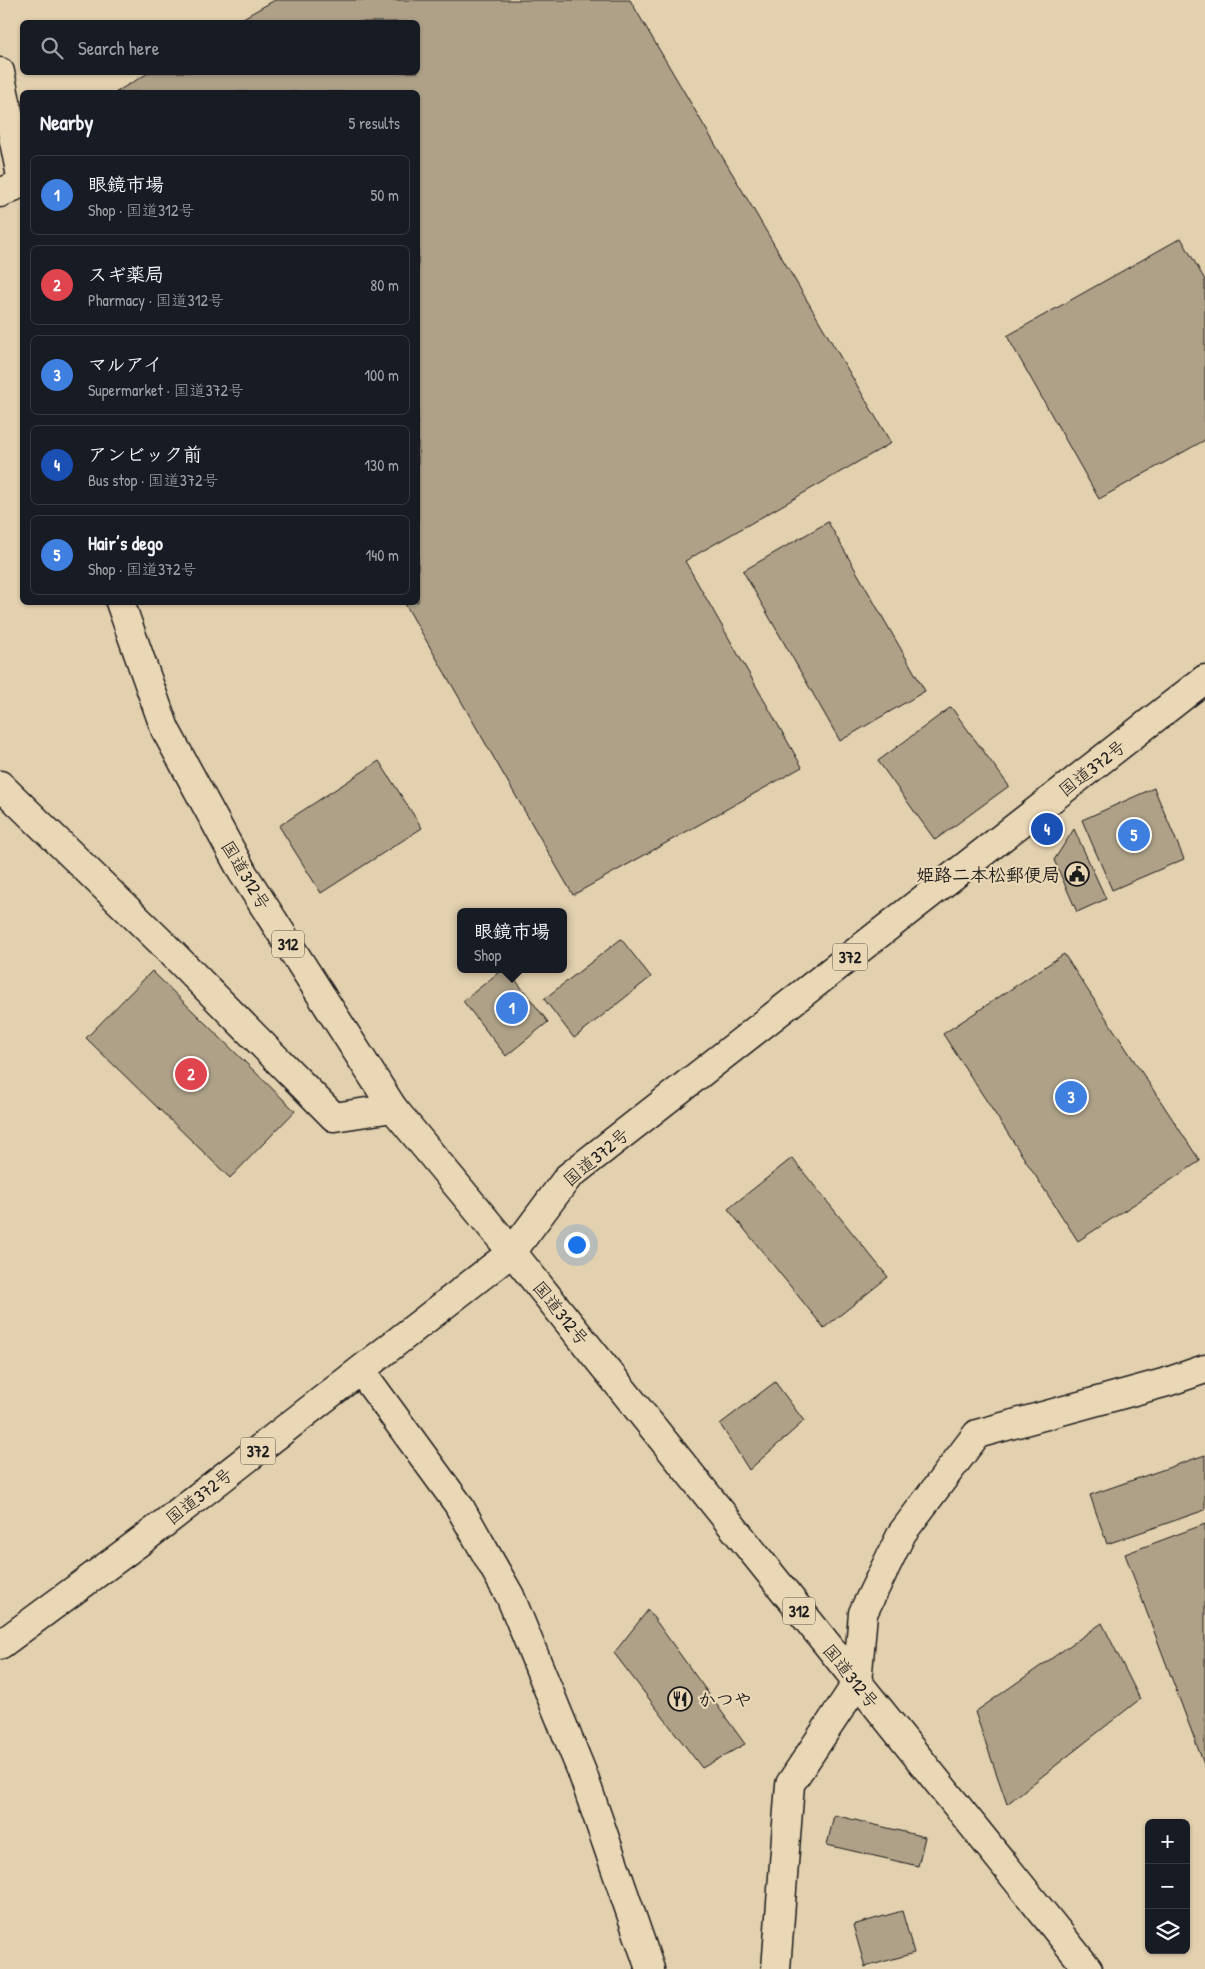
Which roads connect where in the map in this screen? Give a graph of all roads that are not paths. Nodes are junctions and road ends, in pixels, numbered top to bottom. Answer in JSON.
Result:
{"nodes":[{"id":1,"x":0,"y":72,"type":"edge"},
{"id":2,"x":20,"y":172,"type":"edge"},
{"id":3,"x":20,"y":183,"type":"edge"},
{"id":4,"x":0,"y":193,"type":"edge"},
{"id":5,"x":121,"y":605,"type":"edge"},
{"id":6,"x":1205,"y":679,"type":"edge"},
{"id":7,"x":0,"y":785,"type":"edge"},
{"id":8,"x":393,"y":1108,"type":"junction"},
{"id":9,"x":512,"y":1252,"type":"junction"},
{"id":10,"x":1205,"y":1369,"type":"edge"},
{"id":11,"x":360,"y":1371,"type":"junction"},
{"id":12,"x":0,"y":1645,"type":"edge"},
{"id":13,"x":857,"y":1683,"type":"junction"},
{"id":14,"x":650,"y":1969,"type":"edge"},
{"id":15,"x":776,"y":1969,"type":"edge"},
{"id":16,"x":1088,"y":1969,"type":"edge"}],
"edges":[{"from":1,"to":2,"type":"main road"},
{"from":3,"to":4,"type":"main road"},
{"from":5,"to":8,"type":"main road","name":"国道312号","number":"312"},
{"from":6,"to":9,"type":"main road","name":"国道372号","number":"372"},
{"from":7,"to":8,"type":"main road"},
{"from":8,"to":9,"type":"main road","name":"国道312号","number":"312"},
{"from":9,"to":11,"type":"main road","name":"国道372号","number":"372"},
{"from":9,"to":13,"type":"main road","name":"国道312号","number":"312"},
{"from":10,"to":13,"type":"main road"},
{"from":11,"to":12,"type":"main road","name":"国道372号","number":"372"},
{"from":11,"to":14,"type":"main road"},
{"from":13,"to":15,"type":"main road"},
{"from":13,"to":16,"type":"main road","name":"国道312号","number":"312"}]}
